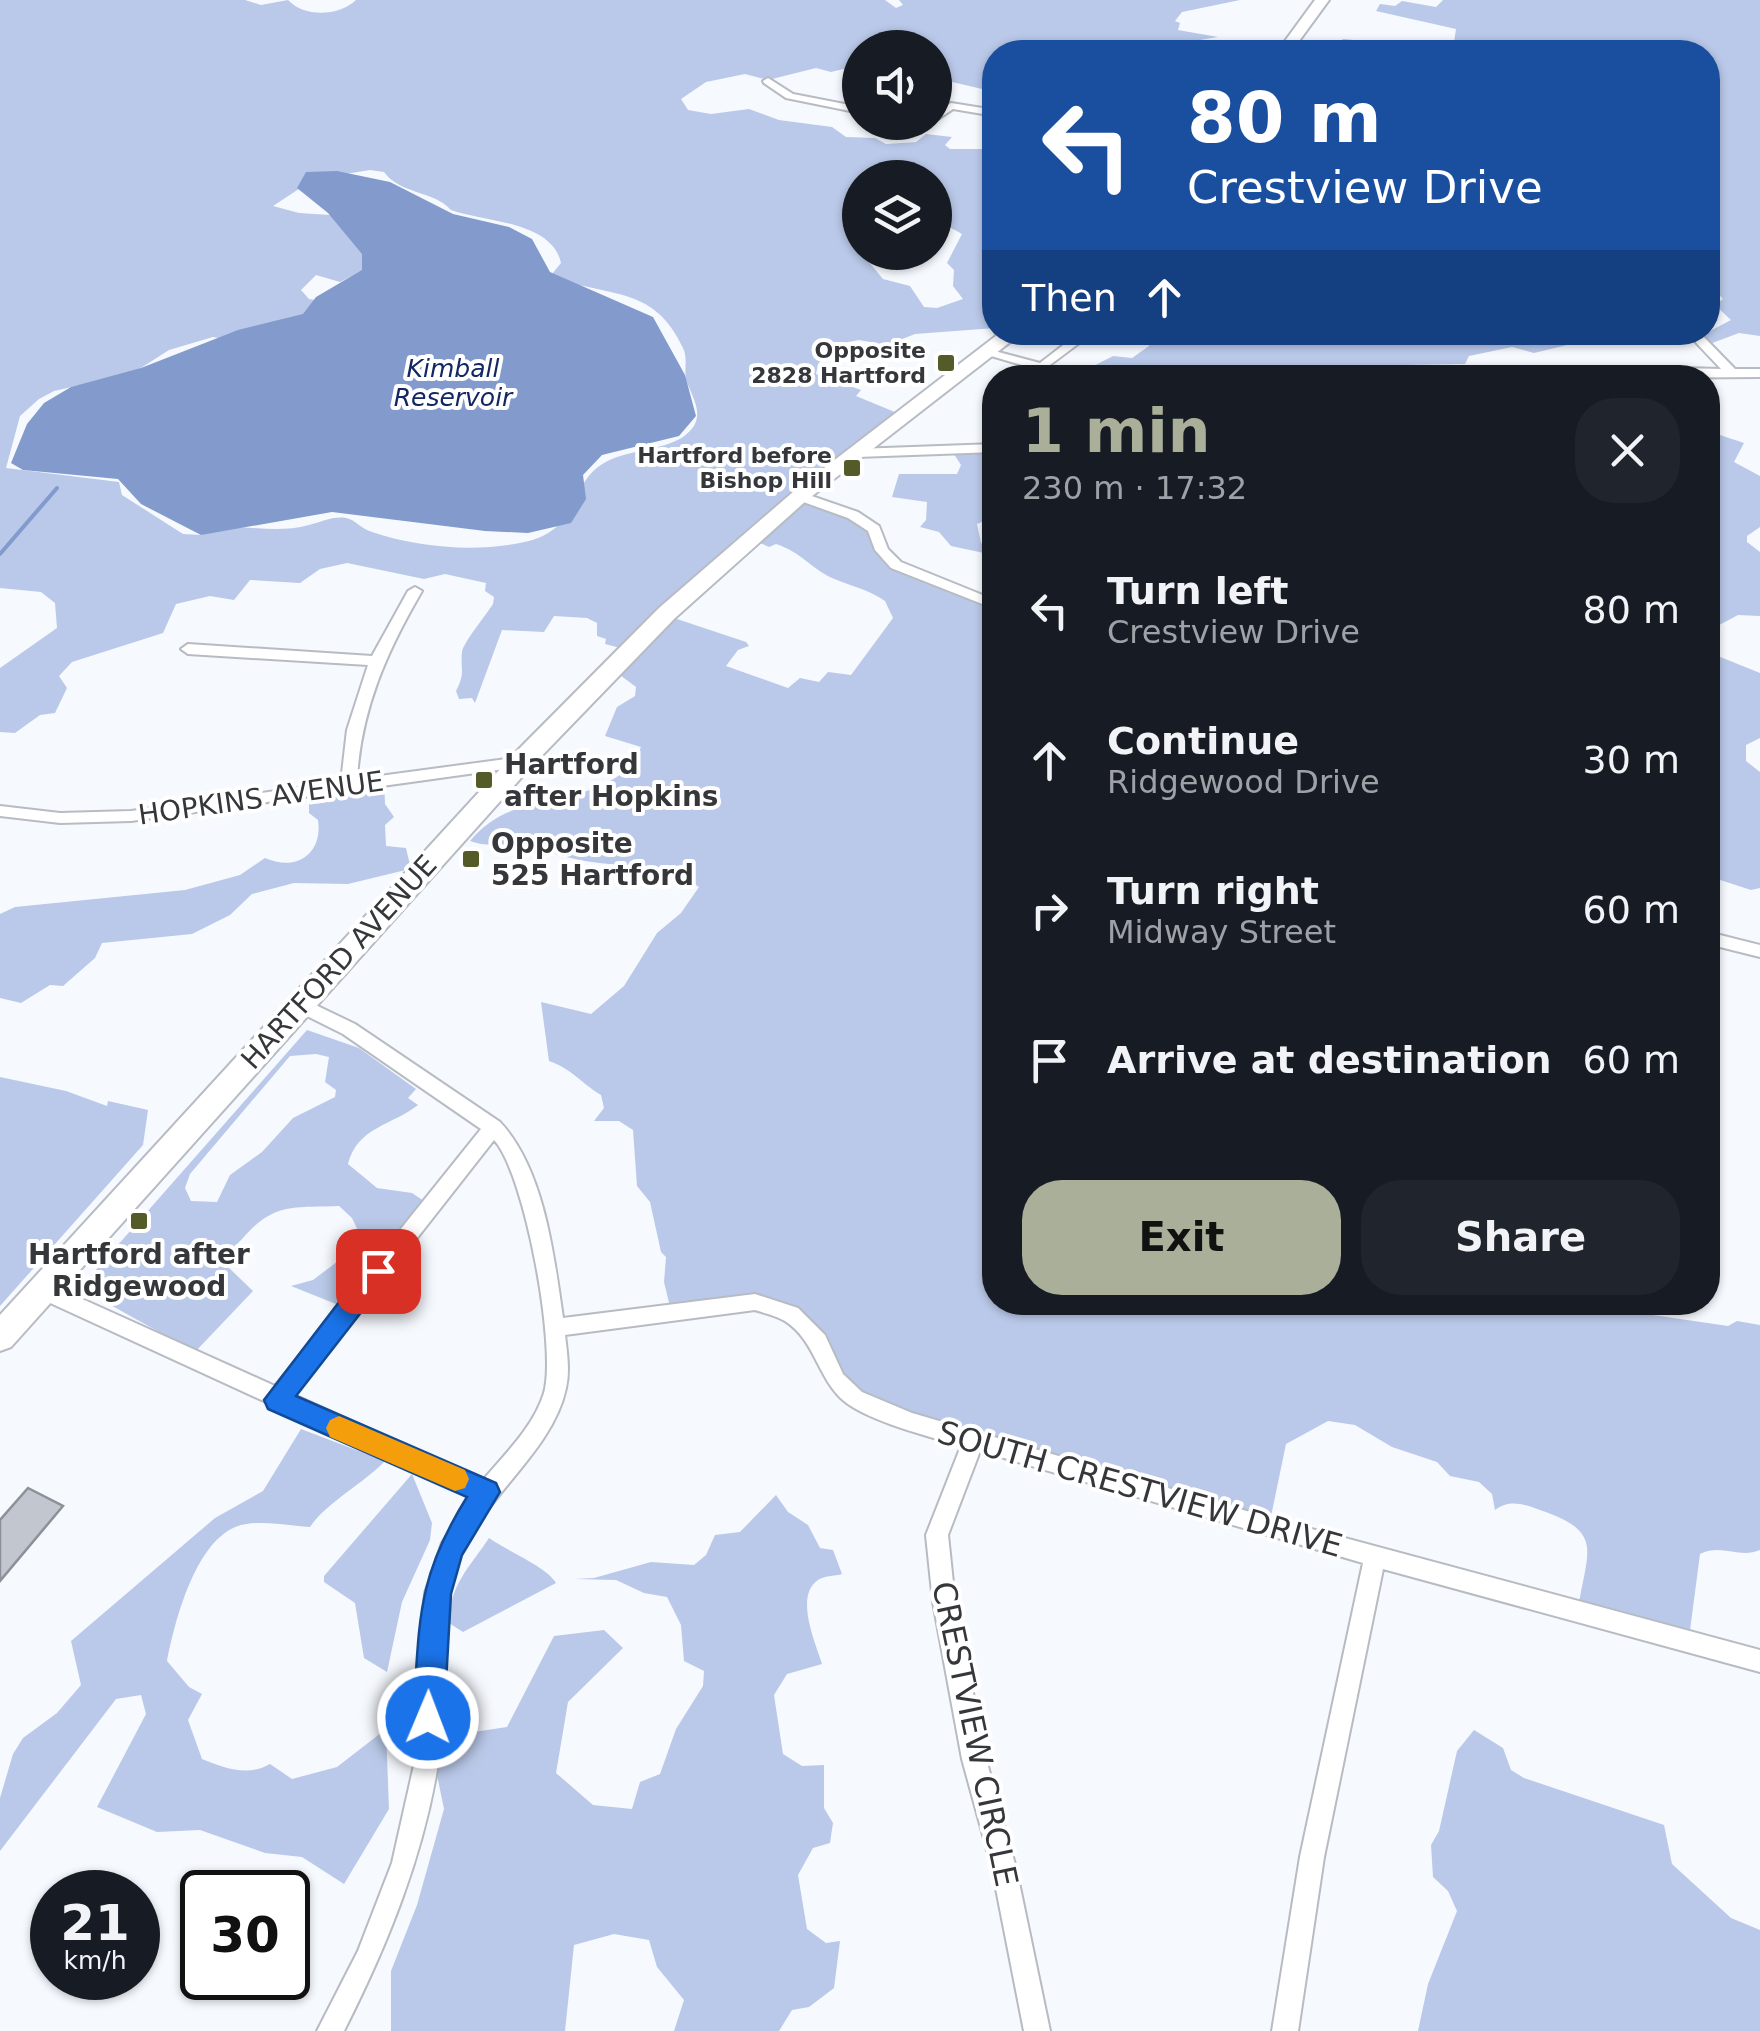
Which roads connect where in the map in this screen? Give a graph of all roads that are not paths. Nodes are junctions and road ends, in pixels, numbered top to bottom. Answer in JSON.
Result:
{"nodes":[{"id":1,"x":1322,"y":0,"type":"edge"},
{"id":2,"x":1293,"y":40,"type":"edge"},
{"id":3,"x":768,"y":81,"type":"dead end"},
{"id":4,"x":842,"y":106,"type":"edge"},
{"id":5,"x":952,"y":106,"type":"edge"},
{"id":6,"x":982,"y":112,"type":"edge"},
{"id":7,"x":997,"y":345,"type":"edge"},
{"id":8,"x":1071,"y":345,"type":"edge"},
{"id":9,"x":1705,"y":345,"type":"edge"},
{"id":10,"x":987,"y":353,"type":"junction"},
{"id":11,"x":1034,"y":365,"type":"edge"},
{"id":12,"x":1045,"y":365,"type":"edge"},
{"id":13,"x":1730,"y":371,"type":"junction"},
{"id":14,"x":1720,"y":372,"type":"edge"},
{"id":15,"x":1760,"y":373,"type":"edge"},
{"id":16,"x":982,"y":448,"type":"edge"},
{"id":17,"x":858,"y":452,"type":"junction"},
{"id":18,"x":800,"y":496,"type":"junction"},
{"id":19,"x":415,"y":591,"type":"dead end"},
{"id":20,"x":982,"y":601,"type":"edge"},
{"id":21,"x":188,"y":649,"type":"dead end"},
{"id":22,"x":373,"y":661,"type":"junction"},
{"id":23,"x":520,"y":762,"type":"junction"},
{"id":24,"x":348,"y":785,"type":"junction"},
{"id":25,"x":0,"y":811,"type":"edge"},
{"id":26,"x":1720,"y":941,"type":"edge"},
{"id":27,"x":1760,"y":952,"type":"edge"},
{"id":28,"x":301,"y":1005,"type":"junction"},
{"id":29,"x":493,"y":1127,"type":"junction"},
{"id":30,"x":42,"y":1290,"type":"junction"},
{"id":31,"x":558,"y":1326,"type":"junction"},
{"id":32,"x":0,"y":1336,"type":"edge"},
{"id":33,"x":277,"y":1400,"type":"junction"},
{"id":34,"x":972,"y":1442,"type":"junction"},
{"id":35,"x":486,"y":1492,"type":"junction"},
{"id":36,"x":1375,"y":1557,"type":"junction"},
{"id":37,"x":1760,"y":1661,"type":"edge"},
{"id":38,"x":330,"y":2031,"type":"edge"},
{"id":39,"x":1037,"y":2031,"type":"edge"},
{"id":40,"x":1285,"y":2031,"type":"edge"}],
"edges":[{"from":1,"to":2,"type":"highway"},
{"from":3,"to":4,"type":"street"},
{"from":5,"to":6,"type":"street"},
{"from":7,"to":10,"type":"highway","name":"HARTFORD AVENUE"},
{"from":8,"to":12,"type":"street"},
{"from":9,"to":13,"type":"street"},
{"from":10,"to":11,"type":"street"},
{"from":10,"to":17,"type":"highway","name":"HARTFORD AVENUE"},
{"from":13,"to":14,"type":"street"},
{"from":13,"to":15,"type":"street"},
{"from":16,"to":17,"type":"street"},
{"from":17,"to":18,"type":"highway","name":"HARTFORD AVENUE"},
{"from":18,"to":20,"type":"street"},
{"from":18,"to":23,"type":"highway","name":"HARTFORD AVENUE"},
{"from":19,"to":22,"type":"street"},
{"from":21,"to":22,"type":"street"},
{"from":22,"to":24,"type":"street"},
{"from":23,"to":24,"type":"street","name":"HOPKINS AVENUE"},
{"from":23,"to":28,"type":"highway","name":"HARTFORD AVENUE"},
{"from":24,"to":25,"type":"street","name":"HOPKINS AVENUE"},
{"from":26,"to":27,"type":"street"},
{"from":28,"to":29,"type":"street"},
{"from":28,"to":30,"type":"highway","name":"HARTFORD AVENUE"},
{"from":29,"to":31,"type":"street"},
{"from":29,"to":33,"type":"street"},
{"from":30,"to":32,"type":"highway","name":"HARTFORD AVENUE"},
{"from":30,"to":33,"type":"street"},
{"from":31,"to":34,"type":"street","name":"SOUTH CRESTVIEW DRIVE"},
{"from":31,"to":35,"type":"street"},
{"from":33,"to":35,"type":"street"},
{"from":34,"to":36,"type":"street","name":"SOUTH CRESTVIEW DRIVE"},
{"from":34,"to":39,"type":"street","name":"CRESTVIEW CIRCLE"},
{"from":35,"to":38,"type":"street"},
{"from":36,"to":37,"type":"street","name":"SOUTH CRESTVIEW DRIVE"},
{"from":36,"to":40,"type":"street"}]}
